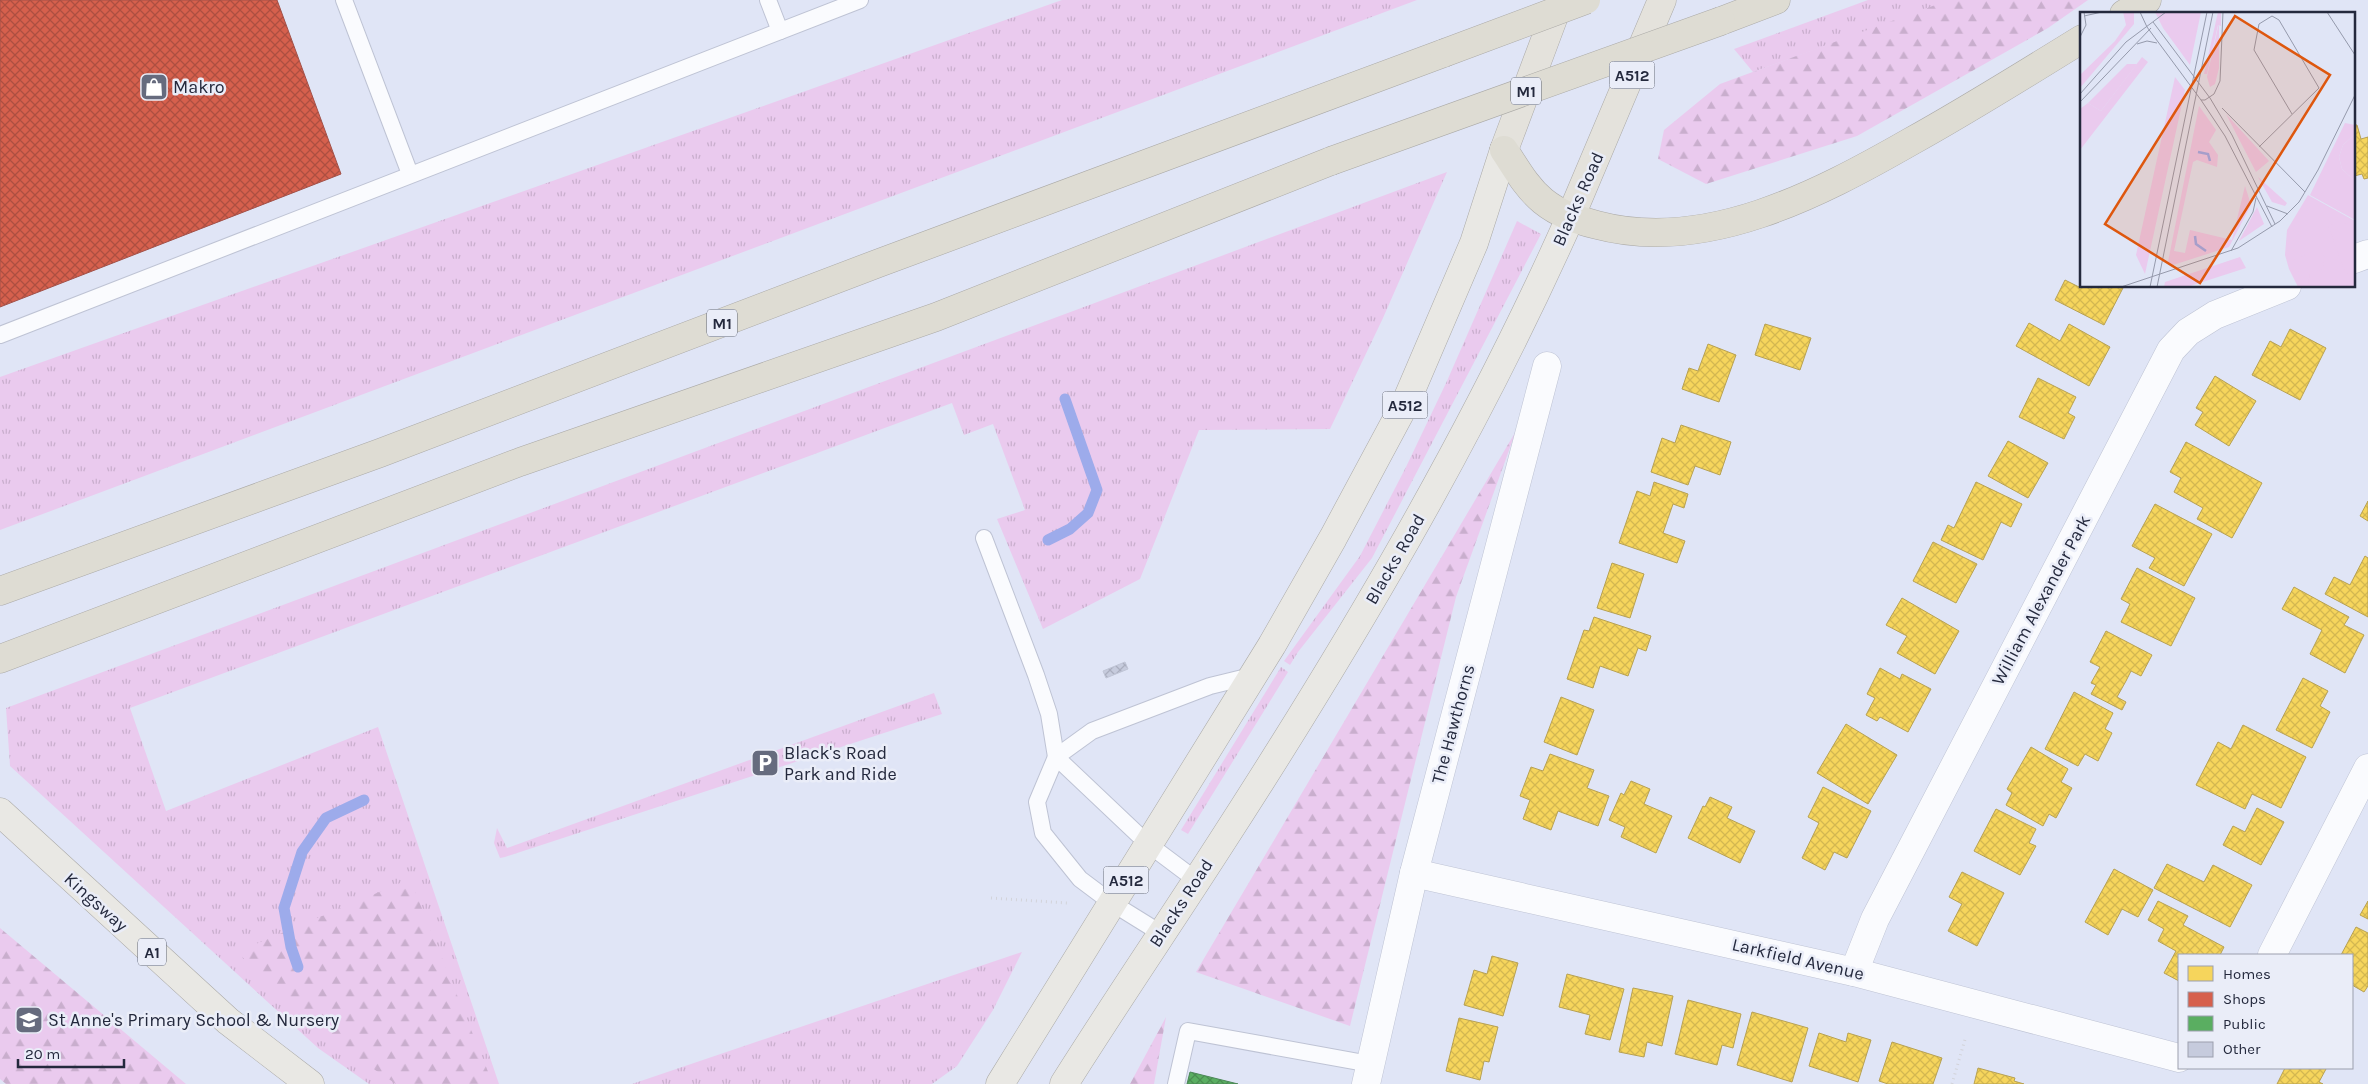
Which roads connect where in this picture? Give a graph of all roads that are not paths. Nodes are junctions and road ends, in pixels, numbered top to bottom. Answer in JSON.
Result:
{"nodes":[{"id":1,"x":344,"y":0,"type":"edge"},
{"id":2,"x":768,"y":0,"type":"edge"},
{"id":3,"x":860,"y":0,"type":"edge"},
{"id":4,"x":1560,"y":0,"type":"edge"},
{"id":5,"x":1586,"y":0,"type":"edge"},
{"id":6,"x":1662,"y":0,"type":"edge"},
{"id":7,"x":1776,"y":0,"type":"edge"},
{"id":8,"x":2146,"y":0,"type":"edge"},
{"id":9,"x":2127,"y":12,"type":"edge"},
{"id":10,"x":780,"y":31,"type":"junction"},
{"id":11,"x":2080,"y":40,"type":"edge"},
{"id":12,"x":1504,"y":150,"type":"junction"},
{"id":13,"x":410,"y":174,"type":"junction"},
{"id":14,"x":1570,"y":218,"type":"junction"},
{"id":15,"x":2368,"y":254,"type":"edge"},
{"id":16,"x":2356,"y":258,"type":"edge"},
{"id":17,"x":2283,"y":288,"type":"edge"},
{"id":18,"x":0,"y":335,"type":"edge"},
{"id":19,"x":1546,"y":366,"type":"dead end"},
{"id":20,"x":984,"y":538,"type":"dead end"},
{"id":21,"x":0,"y":591,"type":"edge"},
{"id":22,"x":1,"y":658,"type":"edge"},
{"id":23,"x":1252,"y":676,"type":"junction"},
{"id":24,"x":1056,"y":757,"type":"junction"},
{"id":25,"x":2368,"y":768,"type":"edge"},
{"id":26,"x":0,"y":812,"type":"edge"},
{"id":27,"x":1148,"y":844,"type":"junction"},
{"id":28,"x":1414,"y":873,"type":"junction"},
{"id":29,"x":1196,"y":880,"type":"junction"},
{"id":30,"x":1112,"y":903,"type":"junction"},
{"id":31,"x":1162,"y":934,"type":"junction"},
{"id":32,"x":2273,"y":954,"type":"edge"},
{"id":33,"x":1854,"y":972,"type":"junction"},
{"id":34,"x":2178,"y":1058,"type":"edge"},
{"id":35,"x":1368,"y":1074,"type":"edge"},
{"id":36,"x":310,"y":1084,"type":"edge"},
{"id":37,"x":1000,"y":1084,"type":"edge"},
{"id":38,"x":1064,"y":1084,"type":"edge"},
{"id":39,"x":1176,"y":1084,"type":"edge"}],
"edges":[{"from":1,"to":13,"type":"lane"},
{"from":2,"to":10,"type":"lane"},
{"from":3,"to":10,"type":"lane"},
{"from":4,"to":12,"type":"highway","number":"A512"},
{"from":5,"to":21,"type":"highway","number":"M1","bridge":true},
{"from":6,"to":14,"type":"highway","name":"Blacks Road","number":"A512"},
{"from":7,"to":22,"type":"highway","number":"M1","bridge":true},
{"from":8,"to":9,"type":"highway"},
{"from":10,"to":13,"type":"lane"},
{"from":11,"to":14,"type":"highway"},
{"from":12,"to":14,"type":"highway"},
{"from":12,"to":23,"type":"main road","number":"A512"},
{"from":13,"to":18,"type":"lane"},
{"from":14,"to":29,"type":"main road","name":"Blacks Road","number":"A512"},
{"from":15,"to":16,"type":"street"},
{"from":17,"to":33,"type":"street","name":"William Alexander Park"},
{"from":19,"to":28,"type":"street","name":"The Hawthorns"},
{"from":20,"to":24,"type":"lane"},
{"from":23,"to":24,"type":"lane"},
{"from":23,"to":27,"type":"main road","number":"A512"},
{"from":24,"to":27,"type":"lane"},
{"from":24,"to":30,"type":"lane"},
{"from":25,"to":32,"type":"street"},
{"from":26,"to":36,"type":"main road","name":"Kingsway","number":"A1"},
{"from":27,"to":29,"type":"lane"},
{"from":27,"to":30,"type":"main road","number":"A512"},
{"from":28,"to":33,"type":"street","name":"Larkfield Avenue"},
{"from":28,"to":35,"type":"street","name":"The Hawthorns"},
{"from":29,"to":31,"type":"main road","name":"Blacks Road","number":"A512"},
{"from":30,"to":31,"type":"lane"},
{"from":30,"to":37,"type":"main road","number":"A512"},
{"from":31,"to":38,"type":"main road","name":"Blacks Road","number":"A512"},
{"from":33,"to":34,"type":"street","name":"Larkfield Avenue"},
{"from":35,"to":39,"type":"lane"}]}
